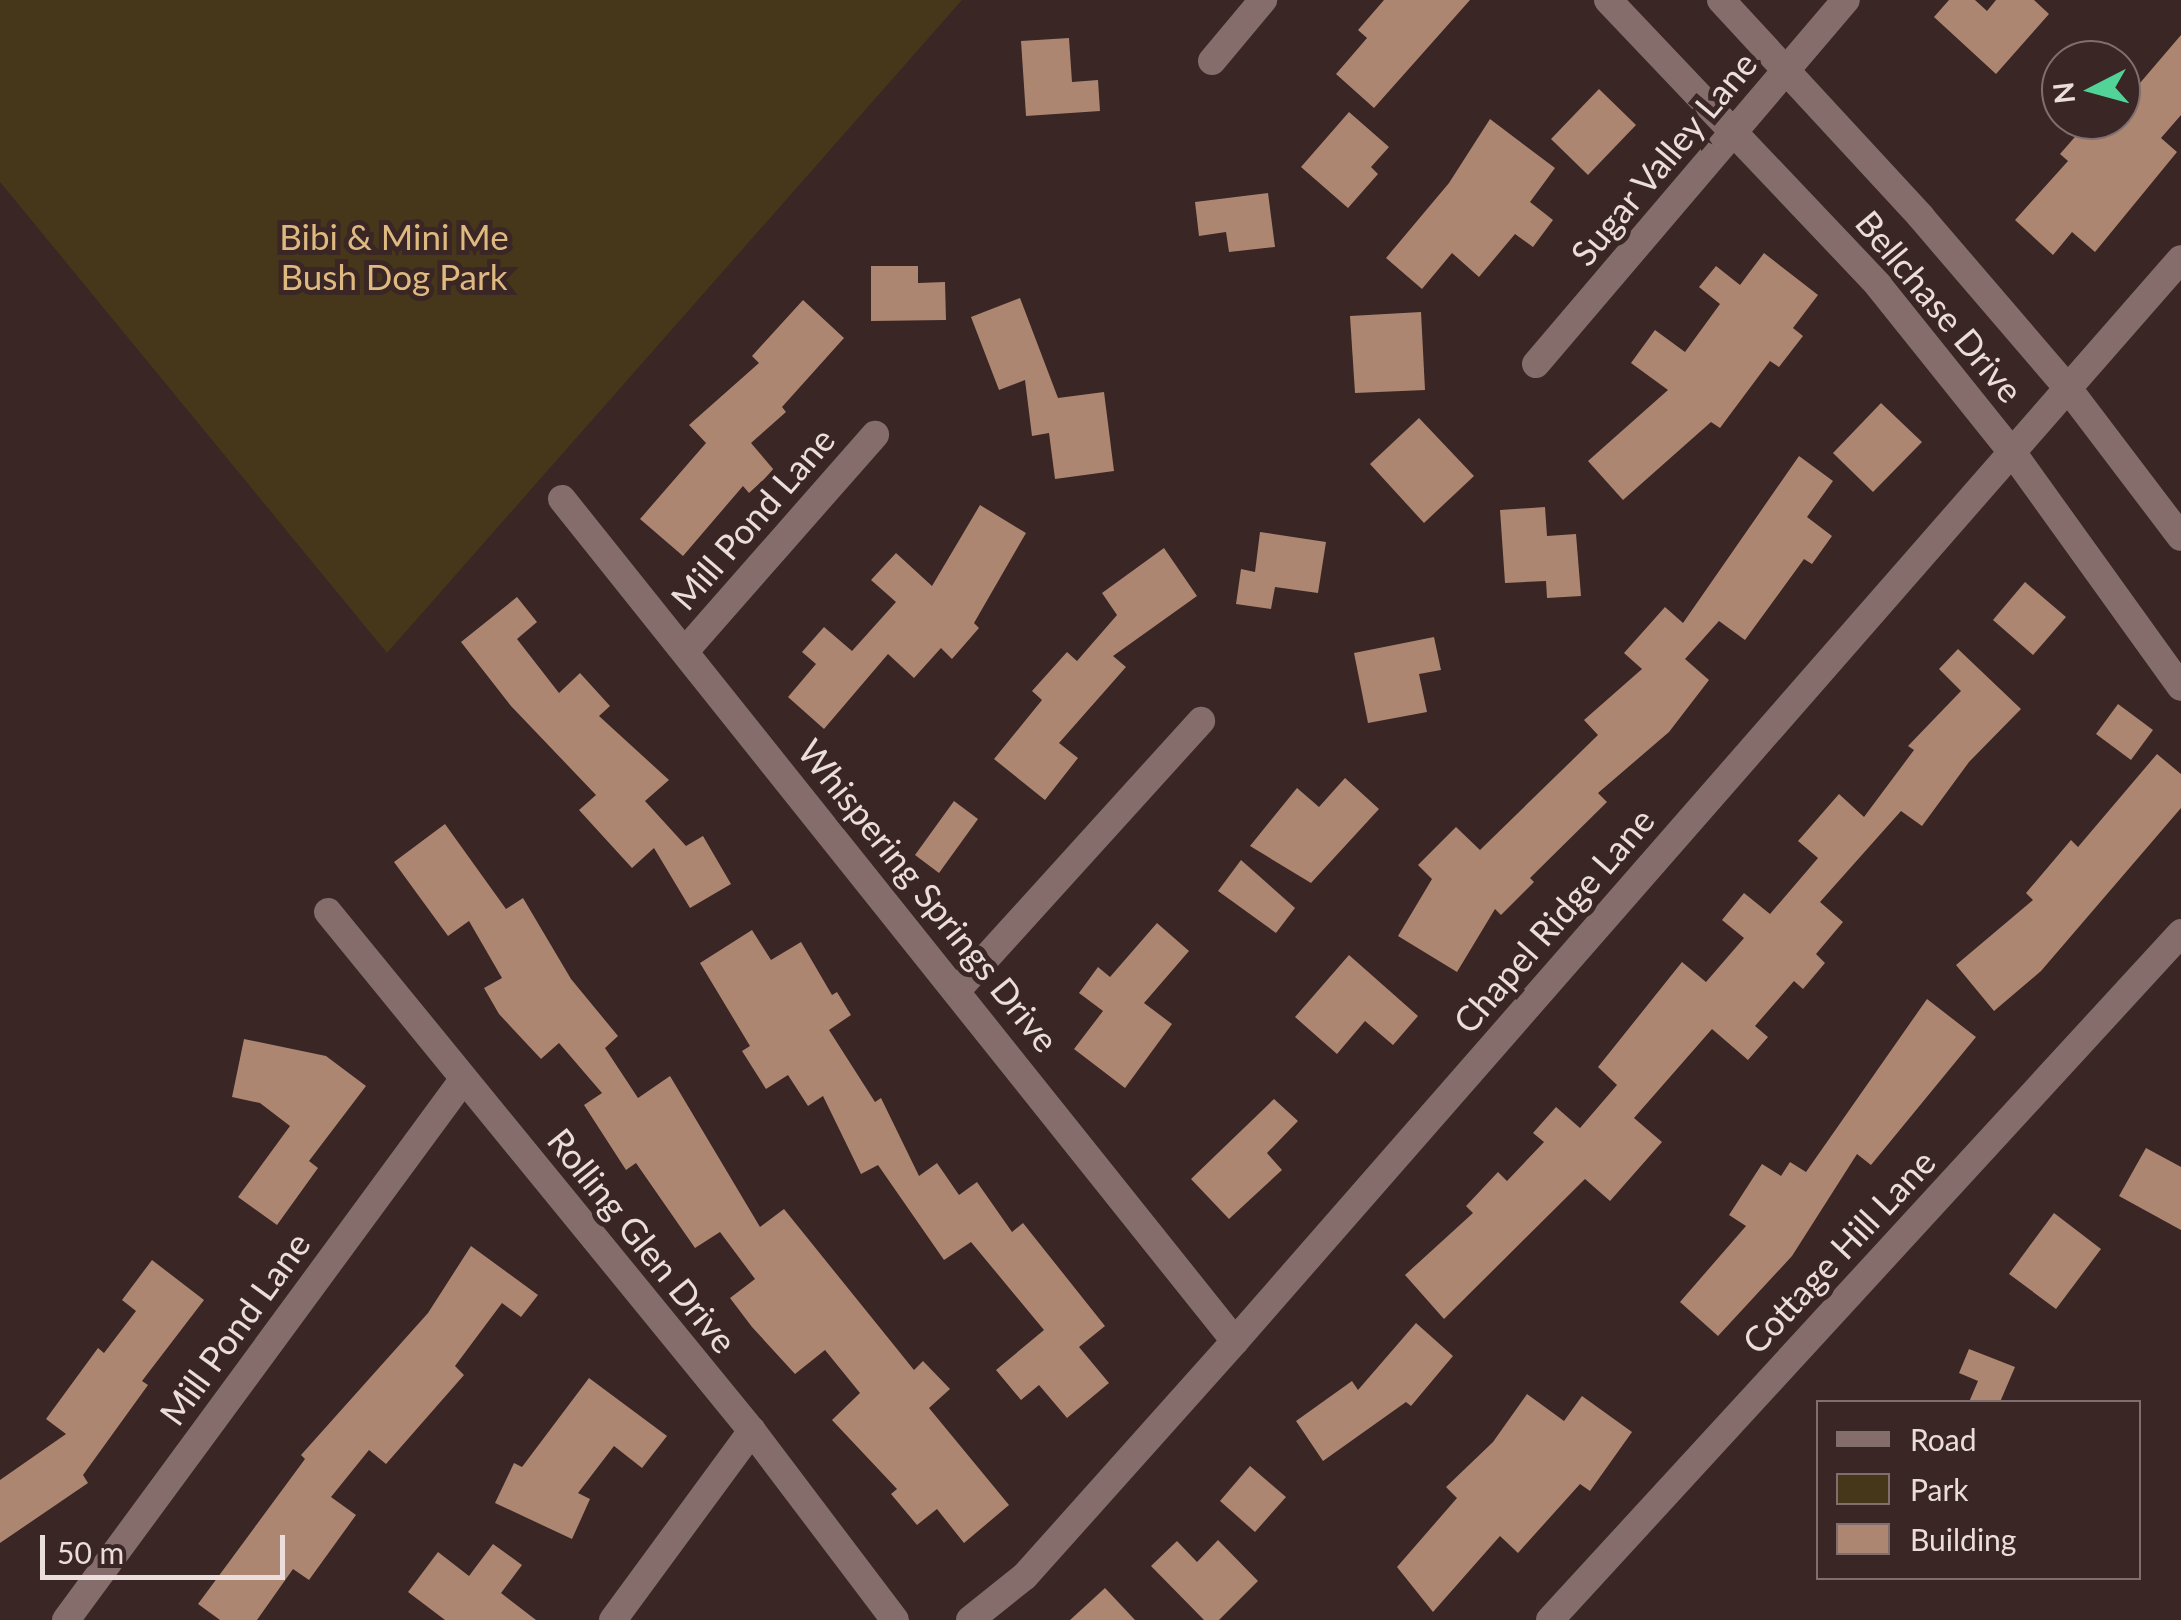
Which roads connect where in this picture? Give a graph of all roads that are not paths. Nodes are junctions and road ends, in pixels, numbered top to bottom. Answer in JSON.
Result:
{"nodes":[{"id":1,"x":1263,"y":0,"type":"edge"},
{"id":2,"x":1608,"y":0,"type":"edge"},
{"id":3,"x":1721,"y":0,"type":"edge"},
{"id":4,"x":1846,"y":0,"type":"edge"},
{"id":5,"x":1212,"y":61,"type":"dead end"},
{"id":6,"x":1789,"y":67,"type":"junction"},
{"id":7,"x":1736,"y":128,"type":"junction"},
{"id":8,"x":2181,"y":259,"type":"edge"},
{"id":9,"x":1536,"y":364,"type":"dead end"},
{"id":10,"x":2070,"y":392,"type":"junction"},
{"id":11,"x":875,"y":435,"type":"dead end"},
{"id":12,"x":2012,"y":452,"type":"junction"},
{"id":13,"x":562,"y":499,"type":"dead end"},
{"id":14,"x":2181,"y":537,"type":"edge"},
{"id":15,"x":685,"y":652,"type":"junction"},
{"id":16,"x":2181,"y":688,"type":"edge"},
{"id":17,"x":1201,"y":721,"type":"dead end"},
{"id":18,"x":328,"y":912,"type":"dead end"},
{"id":19,"x":2181,"y":932,"type":"edge"},
{"id":20,"x":958,"y":989,"type":"junction"},
{"id":21,"x":463,"y":1080,"type":"junction"},
{"id":22,"x":1235,"y":1341,"type":"junction"},
{"id":23,"x":752,"y":1432,"type":"junction"},
{"id":24,"x":66,"y":1620,"type":"edge"},
{"id":25,"x":614,"y":1620,"type":"edge"},
{"id":26,"x":895,"y":1620,"type":"edge"},
{"id":27,"x":970,"y":1620,"type":"edge"},
{"id":28,"x":1550,"y":1620,"type":"edge"}],
"edges":[{"from":1,"to":5,"type":"street"},
{"from":2,"to":7,"type":"street","name":"Bellchase Drive"},
{"from":3,"to":6,"type":"street","name":"Bellchase Drive"},
{"from":4,"to":6,"type":"street","name":"Sugar Valley Lane"},
{"from":6,"to":7,"type":"street","name":"Sugar Valley Lane"},
{"from":6,"to":10,"type":"street","name":"Bellchase Drive"},
{"from":7,"to":9,"type":"street","name":"Sugar Valley Lane"},
{"from":7,"to":12,"type":"street","name":"Bellchase Drive"},
{"from":8,"to":10,"type":"street","name":"Chapel Ridge Lane"},
{"from":10,"to":12,"type":"street","name":"Chapel Ridge Lane"},
{"from":10,"to":14,"type":"street","name":"Bellchase Drive"},
{"from":11,"to":15,"type":"street","name":"Mill Pond Lane"},
{"from":12,"to":16,"type":"street","name":"Bellchase Drive"},
{"from":12,"to":22,"type":"street","name":"Chapel Ridge Lane"},
{"from":13,"to":15,"type":"street","name":"Whispering Springs Drive"},
{"from":15,"to":20,"type":"street","name":"Whispering Springs Drive"},
{"from":17,"to":20,"type":"street"},
{"from":18,"to":21,"type":"street","name":"Rolling Glen Drive"},
{"from":19,"to":28,"type":"street","name":"Cottage Hill Lane"},
{"from":20,"to":22,"type":"street","name":"Whispering Springs Drive"},
{"from":21,"to":23,"type":"street","name":"Rolling Glen Drive"},
{"from":21,"to":24,"type":"street","name":"Mill Pond Lane"},
{"from":22,"to":27,"type":"street","name":"Chapel Ridge Lane"},
{"from":23,"to":25,"type":"street"},
{"from":23,"to":26,"type":"street","name":"Rolling Glen Drive"}]}
